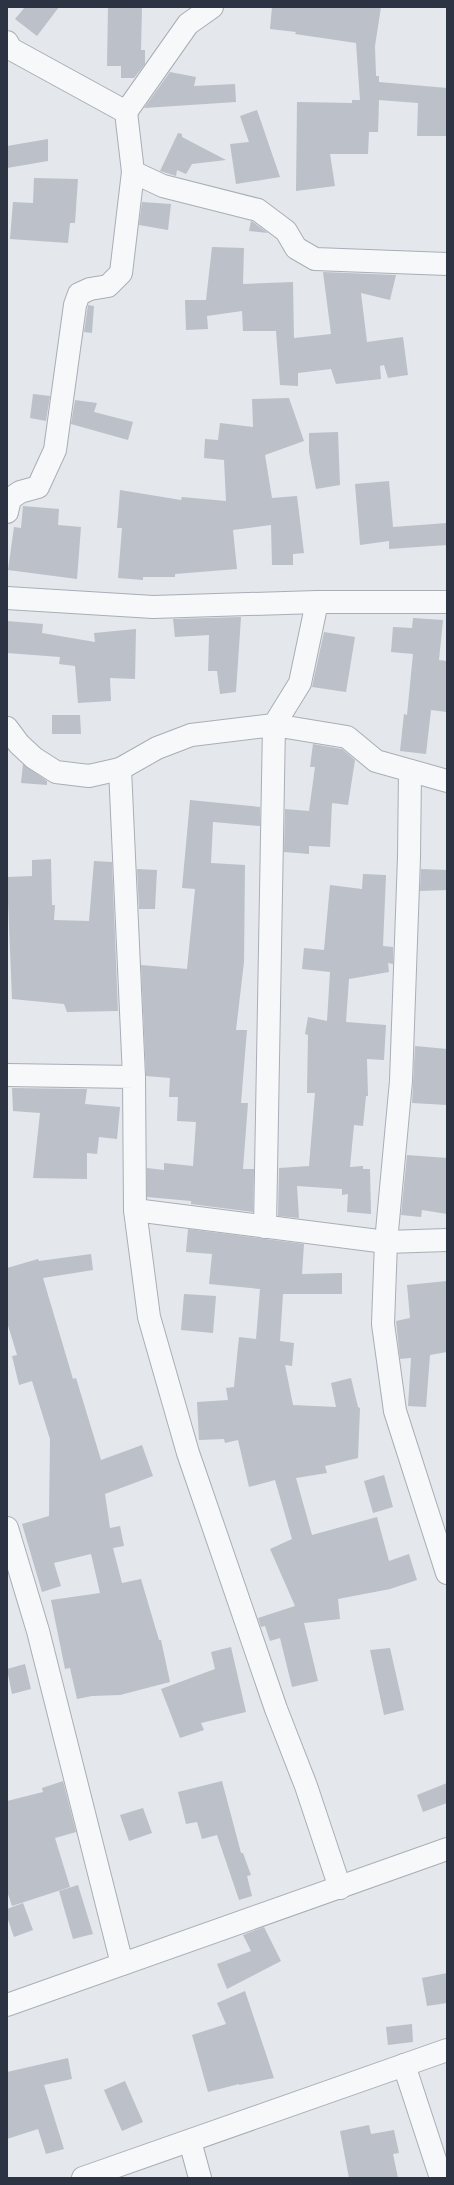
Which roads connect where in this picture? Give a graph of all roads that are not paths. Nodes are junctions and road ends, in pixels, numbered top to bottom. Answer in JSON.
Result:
{"nodes":[{"id":1,"x":212,"y":7,"type":"edge"},
{"id":2,"x":7,"y":42,"type":"edge"},
{"id":3,"x":126,"y":112,"type":"junction"},
{"id":4,"x":133,"y":172,"type":"junction"},
{"id":5,"x":447,"y":264,"type":"edge"},
{"id":6,"x":7,"y":512,"type":"edge"},
{"id":7,"x":7,"y":598,"type":"edge"},
{"id":8,"x":317,"y":602,"type":"junction"},
{"id":9,"x":447,"y":602,"type":"edge"},
{"id":10,"x":274,"y":725,"type":"junction"},
{"id":11,"x":7,"y":728,"type":"edge"},
{"id":12,"x":120,"y":769,"type":"junction"},
{"id":13,"x":410,"y":771,"type":"junction"},
{"id":14,"x":447,"y":781,"type":"edge"},
{"id":15,"x":7,"y":1075,"type":"edge"},
{"id":16,"x":134,"y":1077,"type":"junction"},
{"id":17,"x":135,"y":1210,"type":"junction"},
{"id":18,"x":265,"y":1227,"type":"junction"},
{"id":19,"x":447,"y":1240,"type":"edge"},
{"id":20,"x":386,"y":1242,"type":"junction"},
{"id":21,"x":7,"y":1528,"type":"edge"},
{"id":22,"x":447,"y":1572,"type":"edge"},
{"id":23,"x":447,"y":1849,"type":"edge"},
{"id":24,"x":340,"y":1888,"type":"junction"},
{"id":25,"x":122,"y":1964,"type":"junction"},
{"id":26,"x":7,"y":2005,"type":"edge"},
{"id":27,"x":447,"y":2050,"type":"edge"},
{"id":28,"x":404,"y":2065,"type":"junction"},
{"id":29,"x":190,"y":2141,"type":"junction"},
{"id":30,"x":83,"y":2178,"type":"edge"},
{"id":31,"x":200,"y":2178,"type":"edge"},
{"id":32,"x":441,"y":2178,"type":"edge"}],
"edges":[{"from":1,"to":3,"type":"street"},
{"from":2,"to":3,"type":"street"},
{"from":3,"to":4,"type":"street"},
{"from":4,"to":5,"type":"street"},
{"from":4,"to":6,"type":"street"},
{"from":7,"to":8,"type":"street"},
{"from":8,"to":9,"type":"street"},
{"from":8,"to":10,"type":"street"},
{"from":10,"to":12,"type":"street"},
{"from":10,"to":13,"type":"street"},
{"from":10,"to":18,"type":"street"},
{"from":11,"to":12,"type":"street"},
{"from":12,"to":16,"type":"street"},
{"from":13,"to":14,"type":"street"},
{"from":13,"to":20,"type":"street"},
{"from":15,"to":16,"type":"street"},
{"from":16,"to":17,"type":"street"},
{"from":17,"to":18,"type":"street"},
{"from":17,"to":24,"type":"street"},
{"from":18,"to":20,"type":"street"},
{"from":19,"to":20,"type":"street"},
{"from":20,"to":22,"type":"street"},
{"from":21,"to":25,"type":"street"},
{"from":23,"to":24,"type":"street"},
{"from":24,"to":25,"type":"street"},
{"from":25,"to":26,"type":"street"},
{"from":27,"to":28,"type":"street"},
{"from":28,"to":29,"type":"street"},
{"from":28,"to":32,"type":"street"},
{"from":29,"to":30,"type":"street"},
{"from":29,"to":31,"type":"street"}]}
